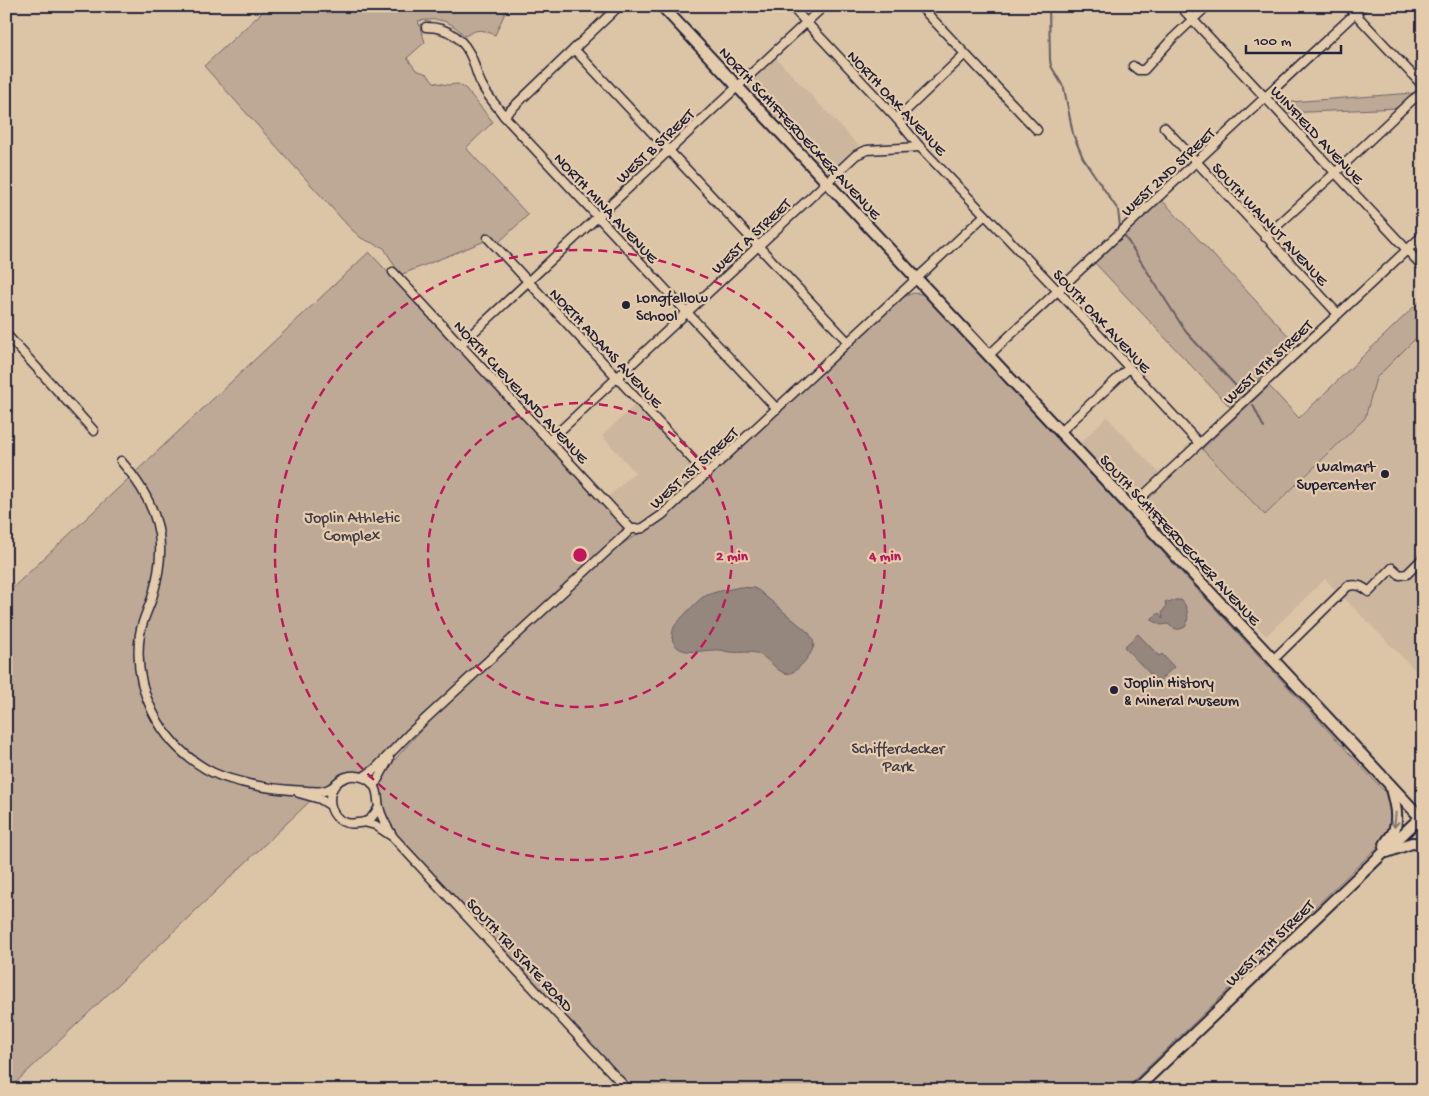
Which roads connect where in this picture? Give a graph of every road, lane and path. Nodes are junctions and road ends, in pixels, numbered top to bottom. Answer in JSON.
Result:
{"nodes":[{"id":1,"x":619,"y":6,"type":"edge"},
{"id":2,"x":662,"y":6,"type":"edge"},
{"id":3,"x":791,"y":6,"type":"edge"},
{"id":4,"x":824,"y":6,"type":"edge"},
{"id":5,"x":920,"y":6,"type":"edge"},
{"id":6,"x":1180,"y":6,"type":"edge"},
{"id":7,"x":1207,"y":6,"type":"edge"},
{"id":8,"x":1348,"y":6,"type":"edge"},
{"id":9,"x":1363,"y":6,"type":"edge"},
{"id":10,"x":1355,"y":14,"type":"junction"},
{"id":11,"x":1192,"y":20,"type":"junction"},
{"id":12,"x":806,"y":23,"type":"junction"},
{"id":13,"x":426,"y":27,"type":"dead end"},
{"id":14,"x":574,"y":49,"type":"junction"},
{"id":15,"x":965,"y":54,"type":"junction"},
{"id":16,"x":1134,"y":66,"type":"dead end"},
{"id":17,"x":737,"y":86,"type":"junction"},
{"id":18,"x":1423,"y":86,"type":"edge"},
{"id":19,"x":1423,"y":92,"type":"edge"},
{"id":20,"x":1265,"y":98,"type":"junction"},
{"id":21,"x":504,"y":116,"type":"junction"},
{"id":22,"x":897,"y":119,"type":"junction"},
{"id":23,"x":1164,"y":127,"type":"dead end"},
{"id":24,"x":1037,"y":130,"type":"dead end"},
{"id":25,"x":920,"y":147,"type":"junction"},
{"id":26,"x":669,"y":150,"type":"junction"},
{"id":27,"x":1196,"y":162,"type":"junction"},
{"id":28,"x":1335,"y":173,"type":"junction"},
{"id":29,"x":827,"y":182,"type":"junction"},
{"id":30,"x":986,"y":215,"type":"junction"},
{"id":31,"x":598,"y":217,"type":"junction"},
{"id":32,"x":1423,"y":235,"type":"edge"},
{"id":33,"x":1265,"y":237,"type":"junction"},
{"id":34,"x":488,"y":238,"type":"dead end"},
{"id":35,"x":758,"y":245,"type":"junction"},
{"id":36,"x":1407,"y":250,"type":"junction"},
{"id":37,"x":1423,"y":267,"type":"edge"},
{"id":38,"x":393,"y":272,"type":"dead end"},
{"id":39,"x":917,"y":278,"type":"junction"},
{"id":40,"x":528,"y":282,"type":"junction"},
{"id":41,"x":1058,"y":291,"type":"junction"},
{"id":42,"x":687,"y":312,"type":"junction"},
{"id":43,"x":1338,"y":314,"type":"junction"},
{"id":44,"x":6,"y":334,"type":"edge"},
{"id":45,"x":848,"y":342,"type":"junction"},
{"id":46,"x":460,"y":345,"type":"junction"},
{"id":47,"x":989,"y":355,"type":"junction"},
{"id":48,"x":1129,"y":368,"type":"junction"},
{"id":49,"x":617,"y":378,"type":"junction"},
{"id":50,"x":777,"y":408,"type":"junction"},
{"id":51,"x":94,"y":431,"type":"dead end"},
{"id":52,"x":1060,"y":432,"type":"junction"},
{"id":53,"x":549,"y":441,"type":"junction"},
{"id":54,"x":1199,"y":443,"type":"junction"},
{"id":55,"x":121,"y":461,"type":"dead end"},
{"id":56,"x":707,"y":474,"type":"junction"},
{"id":57,"x":1131,"y":507,"type":"junction"},
{"id":58,"x":631,"y":529,"type":"junction"},
{"id":59,"x":1423,"y":558,"type":"edge"},
{"id":60,"x":1273,"y":660,"type":"junction"},
{"id":61,"x":394,"y":751,"type":"junction"},
{"id":62,"x":363,"y":777,"type":"junction"},
{"id":63,"x":1390,"y":784,"type":"junction"},
{"id":64,"x":334,"y":786,"type":"junction"},
{"id":65,"x":374,"y":786,"type":"junction"},
{"id":66,"x":290,"y":790,"type":"junction"},
{"id":67,"x":330,"y":805,"type":"junction"},
{"id":68,"x":379,"y":808,"type":"junction"},
{"id":69,"x":1422,"y":817,"type":"edge"},
{"id":70,"x":364,"y":822,"type":"junction"},
{"id":71,"x":393,"y":837,"type":"junction"},
{"id":72,"x":1423,"y":844,"type":"edge"},
{"id":73,"x":1382,"y":854,"type":"junction"},
{"id":74,"x":628,"y":1090,"type":"edge"},
{"id":75,"x":1135,"y":1090,"type":"edge"}],
"edges":[{"from":1,"to":14,"type":"street"},
{"from":2,"to":17,"type":"main road","name":"NORTH SCHIFFERDECKER AVENUE"},
{"from":3,"to":12,"type":"street","name":"NORTH OAK AVENUE"},
{"from":4,"to":12,"type":"street","name":"WEST B STREET"},
{"from":5,"to":15,"type":"street"},
{"from":6,"to":11,"type":"street","name":"WINFIELD AVENUE"},
{"from":7,"to":11,"type":"street"},
{"from":8,"to":10,"type":"street"},
{"from":9,"to":10,"type":"street","name":"WEST 2ND STREET"},
{"from":10,"to":18,"type":"street"},
{"from":10,"to":20,"type":"street","name":"WEST 2ND STREET"},
{"from":11,"to":16,"type":"street"},
{"from":11,"to":20,"type":"street","name":"WINFIELD AVENUE"},
{"from":12,"to":17,"type":"street","name":"WEST B STREET"},
{"from":12,"to":22,"type":"street","name":"NORTH OAK AVENUE"},
{"from":13,"to":21,"type":"street","name":"NORTH MINA AVENUE"},
{"from":14,"to":21,"type":"street"},
{"from":14,"to":26,"type":"street"},
{"from":15,"to":22,"type":"street"},
{"from":15,"to":24,"type":"street"},
{"from":17,"to":26,"type":"street","name":"WEST B STREET"},
{"from":17,"to":29,"type":"main road","name":"NORTH SCHIFFERDECKER AVENUE"},
{"from":19,"to":28,"type":"street"},
{"from":20,"to":27,"type":"street","name":"WEST 2ND STREET"},
{"from":20,"to":28,"type":"street","name":"WINFIELD AVENUE"},
{"from":21,"to":31,"type":"street","name":"NORTH MINA AVENUE"},
{"from":22,"to":25,"type":"street","name":"NORTH OAK AVENUE"},
{"from":23,"to":27,"type":"street","name":"SOUTH WALNUT AVENUE"},
{"from":25,"to":29,"type":"street","name":"WEST A STREET"},
{"from":25,"to":30,"type":"street","name":"NORTH OAK AVENUE"},
{"from":26,"to":31,"type":"street","name":"WEST B STREET"},
{"from":26,"to":35,"type":"street"},
{"from":27,"to":33,"type":"street","name":"SOUTH WALNUT AVENUE"},
{"from":27,"to":41,"type":"street","name":"WEST 2ND STREET"},
{"from":28,"to":33,"type":"street"},
{"from":28,"to":36,"type":"street","name":"WINFIELD AVENUE"},
{"from":29,"to":35,"type":"street","name":"WEST A STREET"},
{"from":29,"to":39,"type":"main road","name":"NORTH SCHIFFERDECKER AVENUE"},
{"from":30,"to":39,"type":"street","name":"WEST 1ST STREET"},
{"from":30,"to":41,"type":"street","name":"SOUTH OAK AVENUE"},
{"from":31,"to":40,"type":"street","name":"WEST B STREET"},
{"from":31,"to":42,"type":"street","name":"NORTH MINA AVENUE"},
{"from":32,"to":36,"type":"street","name":"WEST 4TH STREET"},
{"from":33,"to":43,"type":"street","name":"SOUTH WALNUT AVENUE"},
{"from":34,"to":40,"type":"street","name":"NORTH ADAMS AVENUE"},
{"from":35,"to":42,"type":"street","name":"WEST A STREET"},
{"from":35,"to":45,"type":"street"},
{"from":36,"to":37,"type":"street","name":"WINFIELD AVENUE"},
{"from":36,"to":43,"type":"street","name":"WEST 4TH STREET"},
{"from":38,"to":46,"type":"street","name":"NORTH CLEVELAND AVENUE"},
{"from":39,"to":45,"type":"street","name":"WEST 1ST STREET"},
{"from":39,"to":47,"type":"main road","name":"SOUTH SCHIFFERDECKER AVENUE"},
{"from":40,"to":46,"type":"street","name":"WEST B STREET"},
{"from":40,"to":49,"type":"street","name":"NORTH ADAMS AVENUE"},
{"from":41,"to":47,"type":"street","name":"WEST 2ND STREET"},
{"from":41,"to":48,"type":"street","name":"SOUTH OAK AVENUE"},
{"from":42,"to":49,"type":"street","name":"WEST A STREET"},
{"from":42,"to":50,"type":"street","name":"NORTH MINA AVENUE"},
{"from":43,"to":54,"type":"street","name":"WEST 4TH STREET"},
{"from":44,"to":51,"type":"street"},
{"from":45,"to":50,"type":"street","name":"WEST 1ST STREET"},
{"from":46,"to":53,"type":"street","name":"NORTH CLEVELAND AVENUE"},
{"from":47,"to":52,"type":"main road","name":"SOUTH SCHIFFERDECKER AVENUE"},
{"from":48,"to":52,"type":"street"},
{"from":48,"to":54,"type":"street","name":"SOUTH OAK AVENUE"},
{"from":49,"to":53,"type":"street","name":"WEST A STREET"},
{"from":49,"to":56,"type":"street","name":"NORTH ADAMS AVENUE"},
{"from":50,"to":56,"type":"street","name":"WEST 1ST STREET"},
{"from":52,"to":57,"type":"main road","name":"SOUTH SCHIFFERDECKER AVENUE"},
{"from":53,"to":58,"type":"street","name":"NORTH CLEVELAND AVENUE"},
{"from":54,"to":57,"type":"street","name":"WEST 4TH STREET"},
{"from":55,"to":66,"type":"street"},
{"from":56,"to":58,"type":"street","name":"WEST 1ST STREET"},
{"from":57,"to":60,"type":"main road","name":"SOUTH SCHIFFERDECKER AVENUE"},
{"from":58,"to":61,"type":"street","name":"WEST 1ST STREET"},
{"from":59,"to":60,"type":"street"},
{"from":60,"to":63,"type":"main road","name":"SOUTH SCHIFFERDECKER AVENUE"},
{"from":61,"to":62,"type":"street","name":"WEST 1ST STREET"},
{"from":61,"to":65,"type":"street","name":"WEST 1ST STREET"},
{"from":62,"to":64,"type":"street"},
{"from":62,"to":65,"type":"street"},
{"from":63,"to":69,"type":"main road","name":"SOUTH SCHIFFERDECKER AVENUE"},
{"from":63,"to":73,"type":"main road","one_way":true},
{"from":64,"to":66,"type":"street"},
{"from":64,"to":67,"type":"street"},
{"from":65,"to":68,"type":"street","name":"SOUTH TRI STATE ROAD"},
{"from":66,"to":67,"type":"street"},
{"from":67,"to":70,"type":"street","name":"SOUTH TRI STATE ROAD"},
{"from":68,"to":70,"type":"street"},
{"from":68,"to":71,"type":"street","name":"SOUTH TRI STATE ROAD"},
{"from":69,"to":73,"type":"main road","name":"WEST 7TH STREET"},
{"from":70,"to":71,"type":"street","name":"SOUTH TRI STATE ROAD"},
{"from":71,"to":74,"type":"street","name":"SOUTH TRI STATE ROAD"},
{"from":72,"to":73,"type":"main road"},
{"from":73,"to":75,"type":"main road","name":"WEST 7TH STREET"}]}
